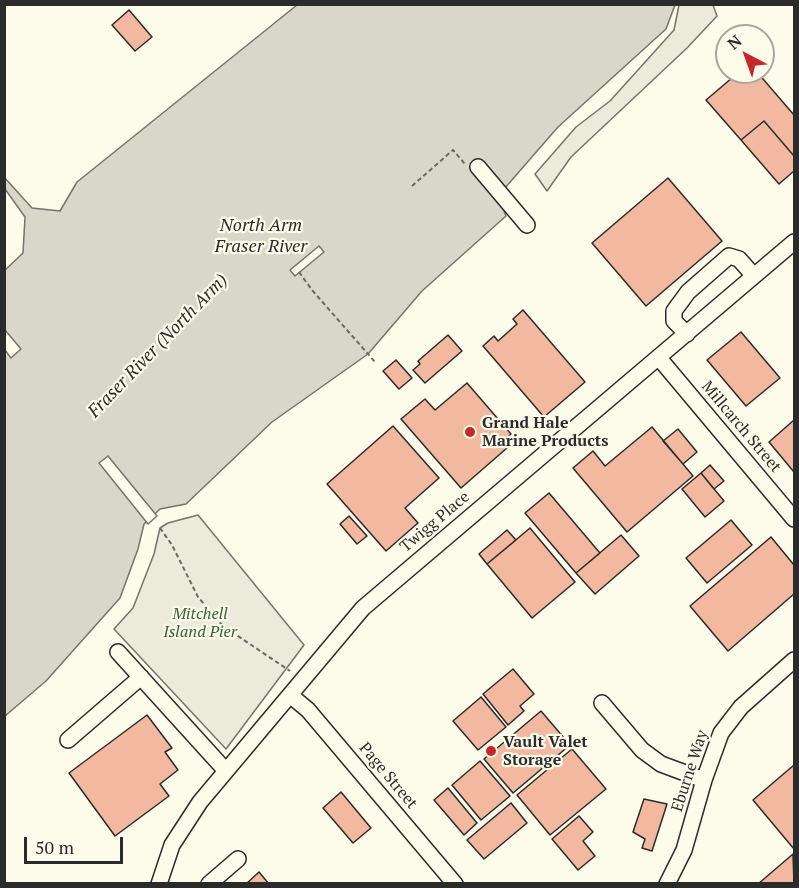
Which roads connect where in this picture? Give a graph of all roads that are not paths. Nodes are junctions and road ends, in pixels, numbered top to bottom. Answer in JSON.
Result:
{"nodes":[{"id":1,"x":472,"y":166,"type":"road end"},
{"id":2,"x":528,"y":225,"type":"dead end"},
{"id":3,"x":795,"y":242,"type":"edge"},
{"id":4,"x":754,"y":276,"type":"junction"},
{"id":5,"x":687,"y":334,"type":"junction"},
{"id":6,"x":659,"y":358,"type":"junction"},
{"id":7,"x":795,"y":519,"type":"edge"},
{"id":8,"x":118,"y":652,"type":"dead end"},
{"id":9,"x":795,"y":660,"type":"edge"},
{"id":10,"x":141,"y":677,"type":"junction"},
{"id":11,"x":290,"y":695,"type":"junction"},
{"id":12,"x":602,"y":703,"type":"dead end"},
{"id":13,"x":68,"y":740,"type":"dead end"},
{"id":14,"x":226,"y":771,"type":"junction"},
{"id":15,"x":704,"y":780,"type":"junction"},
{"id":16,"x":238,"y":859,"type":"dead end"},
{"id":17,"x":159,"y":884,"type":"edge"},
{"id":18,"x":209,"y":884,"type":"edge"},
{"id":19,"x":455,"y":884,"type":"edge"},
{"id":20,"x":667,"y":884,"type":"edge"}],
"edges":[{"from":1,"to":2,"type":"street"},
{"from":3,"to":4,"type":"street","name":"Twigg Place"},
{"from":4,"to":5,"type":"street","name":"Twigg Place"},
{"from":4,"to":5,"type":"street"},
{"from":5,"to":6,"type":"street","name":"Twigg Place"},
{"from":6,"to":7,"type":"street","name":"Millcarch Street"},
{"from":6,"to":11,"type":"street","name":"Twigg Place"},
{"from":8,"to":10,"type":"street"},
{"from":9,"to":15,"type":"street","name":"Eburne Way"},
{"from":10,"to":13,"type":"street"},
{"from":10,"to":14,"type":"street"},
{"from":11,"to":14,"type":"street","name":"Twigg Place"},
{"from":11,"to":19,"type":"street","name":"Page Street"},
{"from":12,"to":15,"type":"street"},
{"from":14,"to":17,"type":"street","name":"Twigg Place"},
{"from":15,"to":20,"type":"street","name":"Eburne Way"},
{"from":16,"to":18,"type":"street"}]}
